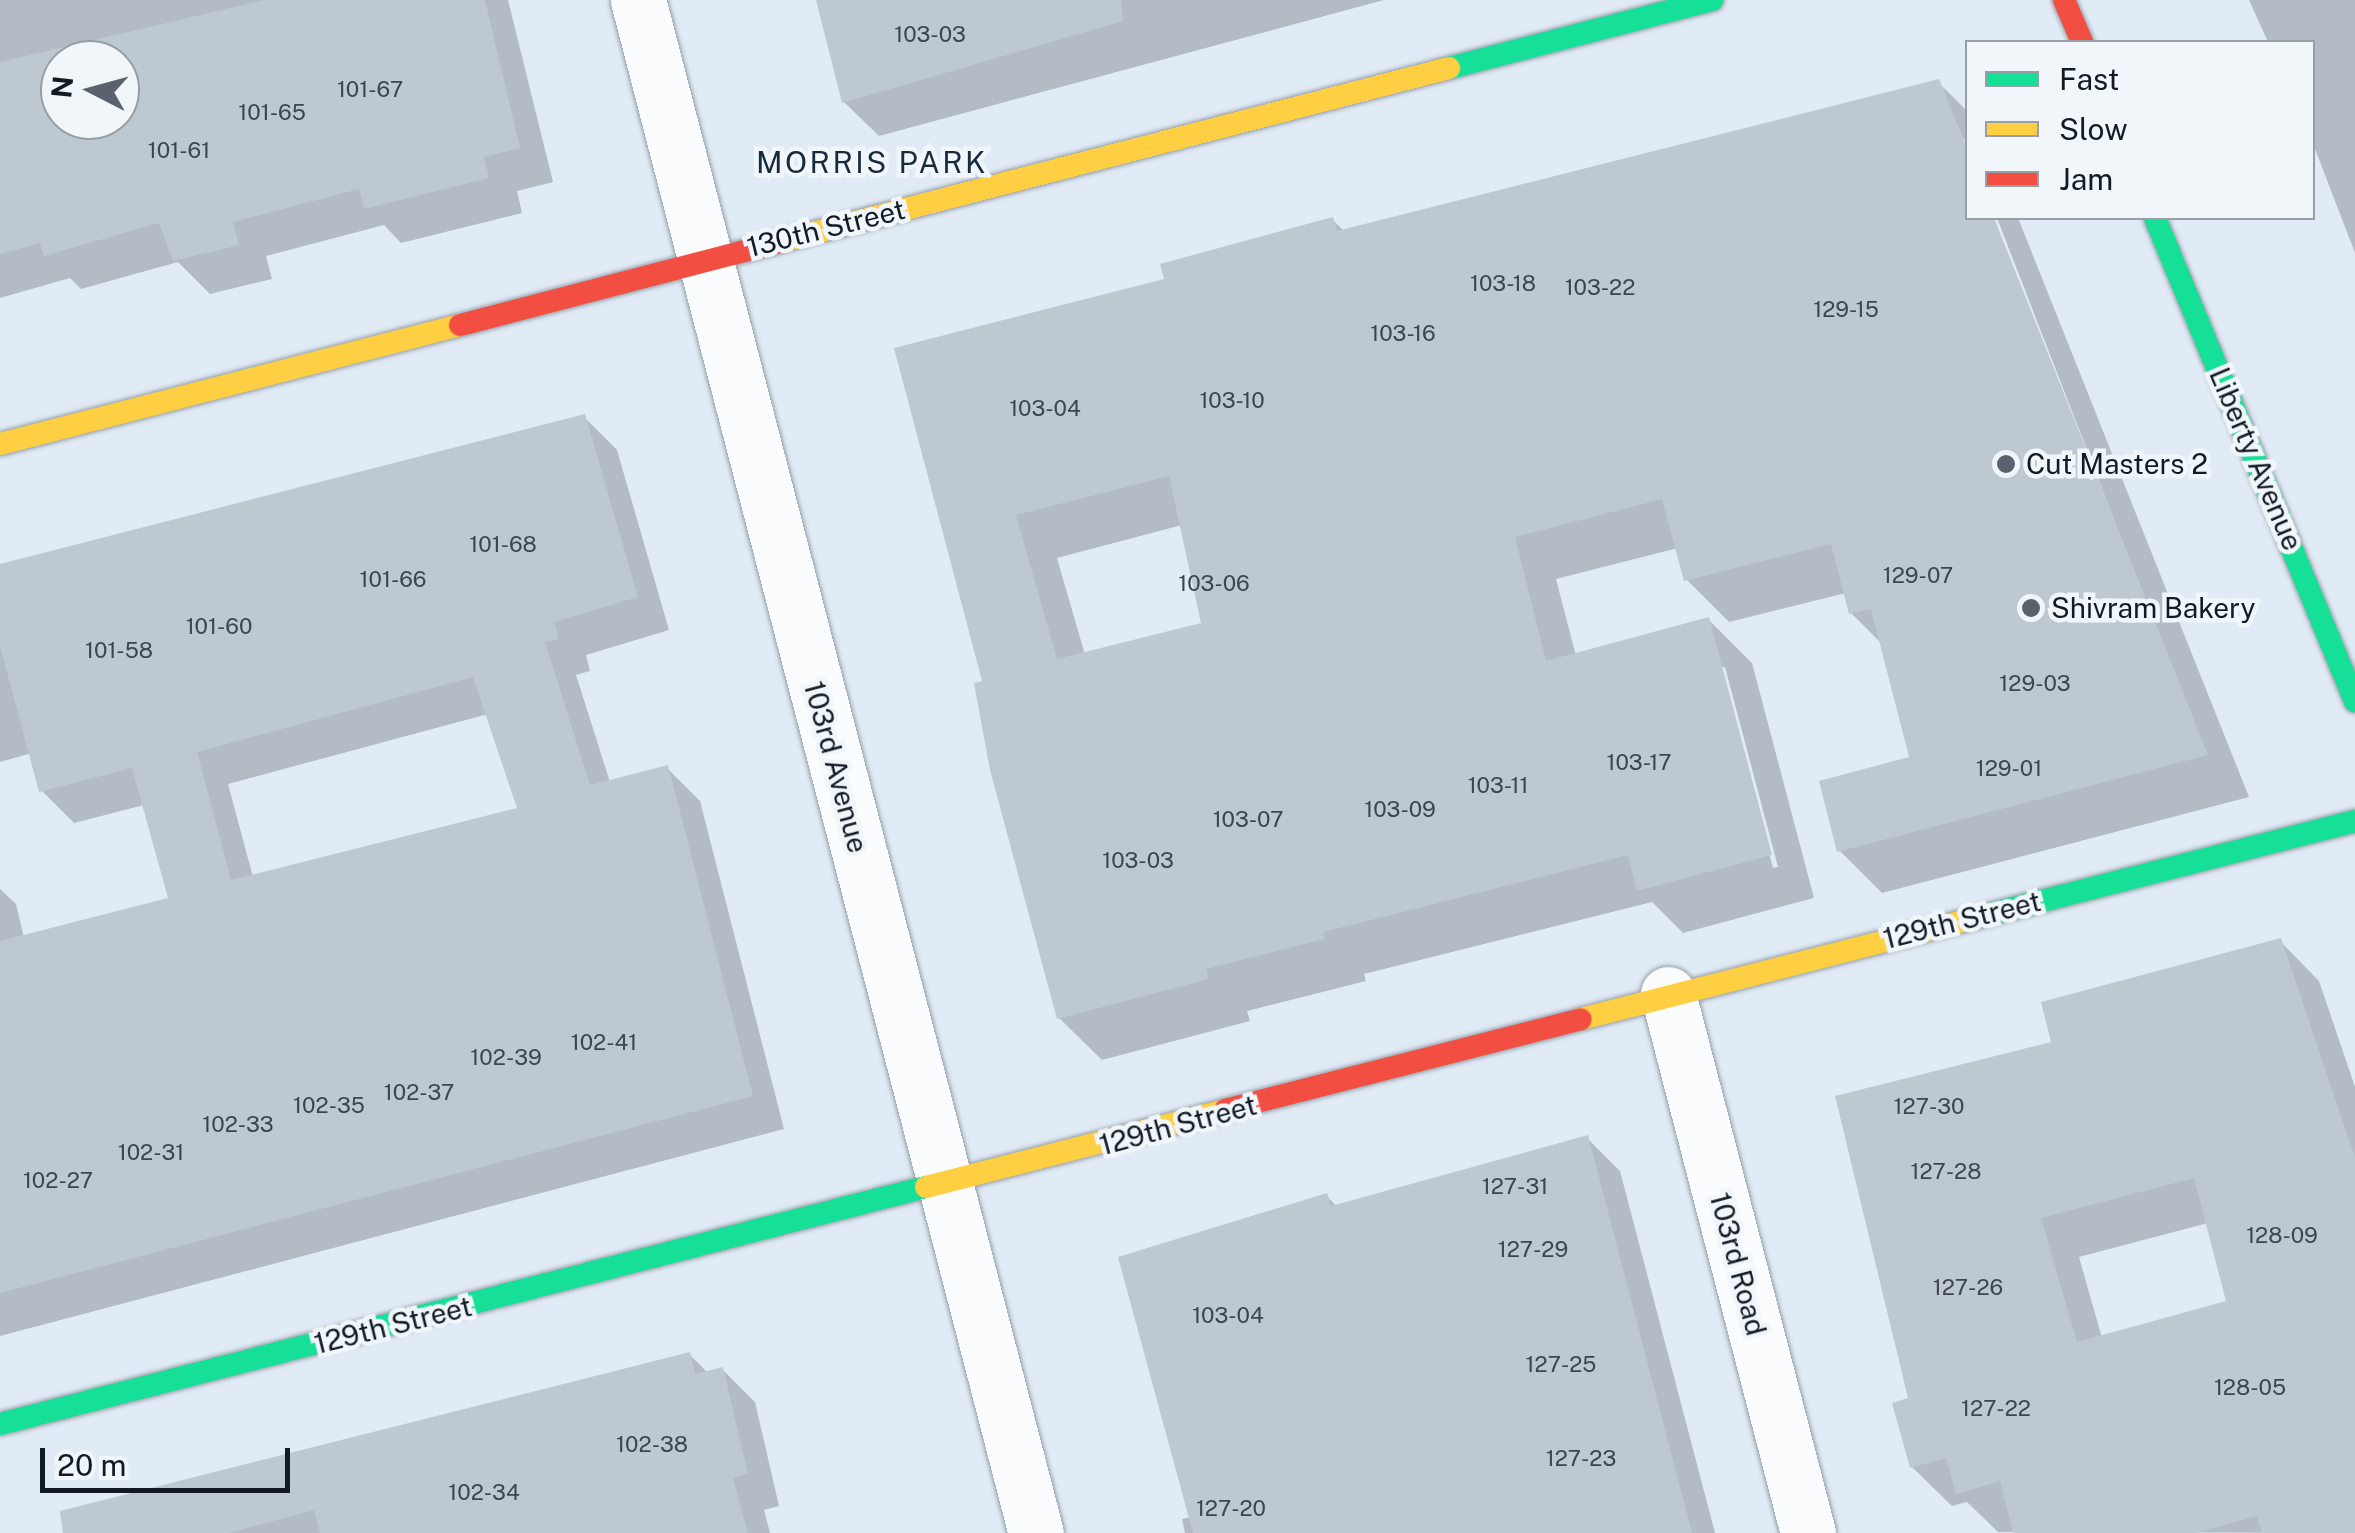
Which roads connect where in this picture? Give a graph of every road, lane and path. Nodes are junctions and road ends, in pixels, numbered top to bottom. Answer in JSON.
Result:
{"nodes":[{"id":1,"x":638,"y":0,"type":"edge"},
{"id":2,"x":1712,"y":0,"type":"edge"},
{"id":3,"x":2064,"y":0,"type":"edge"},
{"id":4,"x":2081,"y":40,"type":"edge"},
{"id":5,"x":2156,"y":220,"type":"edge"},
{"id":6,"x":700,"y":260,"type":"junction"},
{"id":7,"x":0,"y":444,"type":"edge"},
{"id":8,"x":2342,"y":628,"type":"edge"},
{"id":9,"x":2355,"y":701,"type":"edge"},
{"id":10,"x":2355,"y":821,"type":"edge"},
{"id":11,"x":1668,"y":994,"type":"junction"},
{"id":12,"x":947,"y":1187,"type":"junction"},
{"id":13,"x":0,"y":1424,"type":"edge"},
{"id":14,"x":1036,"y":1533,"type":"edge"},
{"id":15,"x":1808,"y":1533,"type":"edge"}],
"edges":[{"from":1,"to":6,"type":"street","name":"103rd Avenue"},
{"from":2,"to":6,"type":"street","name":"130th Street"},
{"from":3,"to":4,"type":"street"},
{"from":5,"to":8,"type":"street","name":"Liberty Avenue"},
{"from":6,"to":7,"type":"street","name":"130th Street"},
{"from":6,"to":12,"type":"street","name":"103rd Avenue"},
{"from":8,"to":9,"type":"street","name":"Liberty Avenue"},
{"from":10,"to":11,"type":"street","name":"129th Street"},
{"from":11,"to":12,"type":"street","name":"129th Street"},
{"from":11,"to":15,"type":"street","name":"103rd Road"},
{"from":12,"to":13,"type":"street","name":"129th Street"},
{"from":12,"to":14,"type":"street","name":"103rd Avenue"}]}
